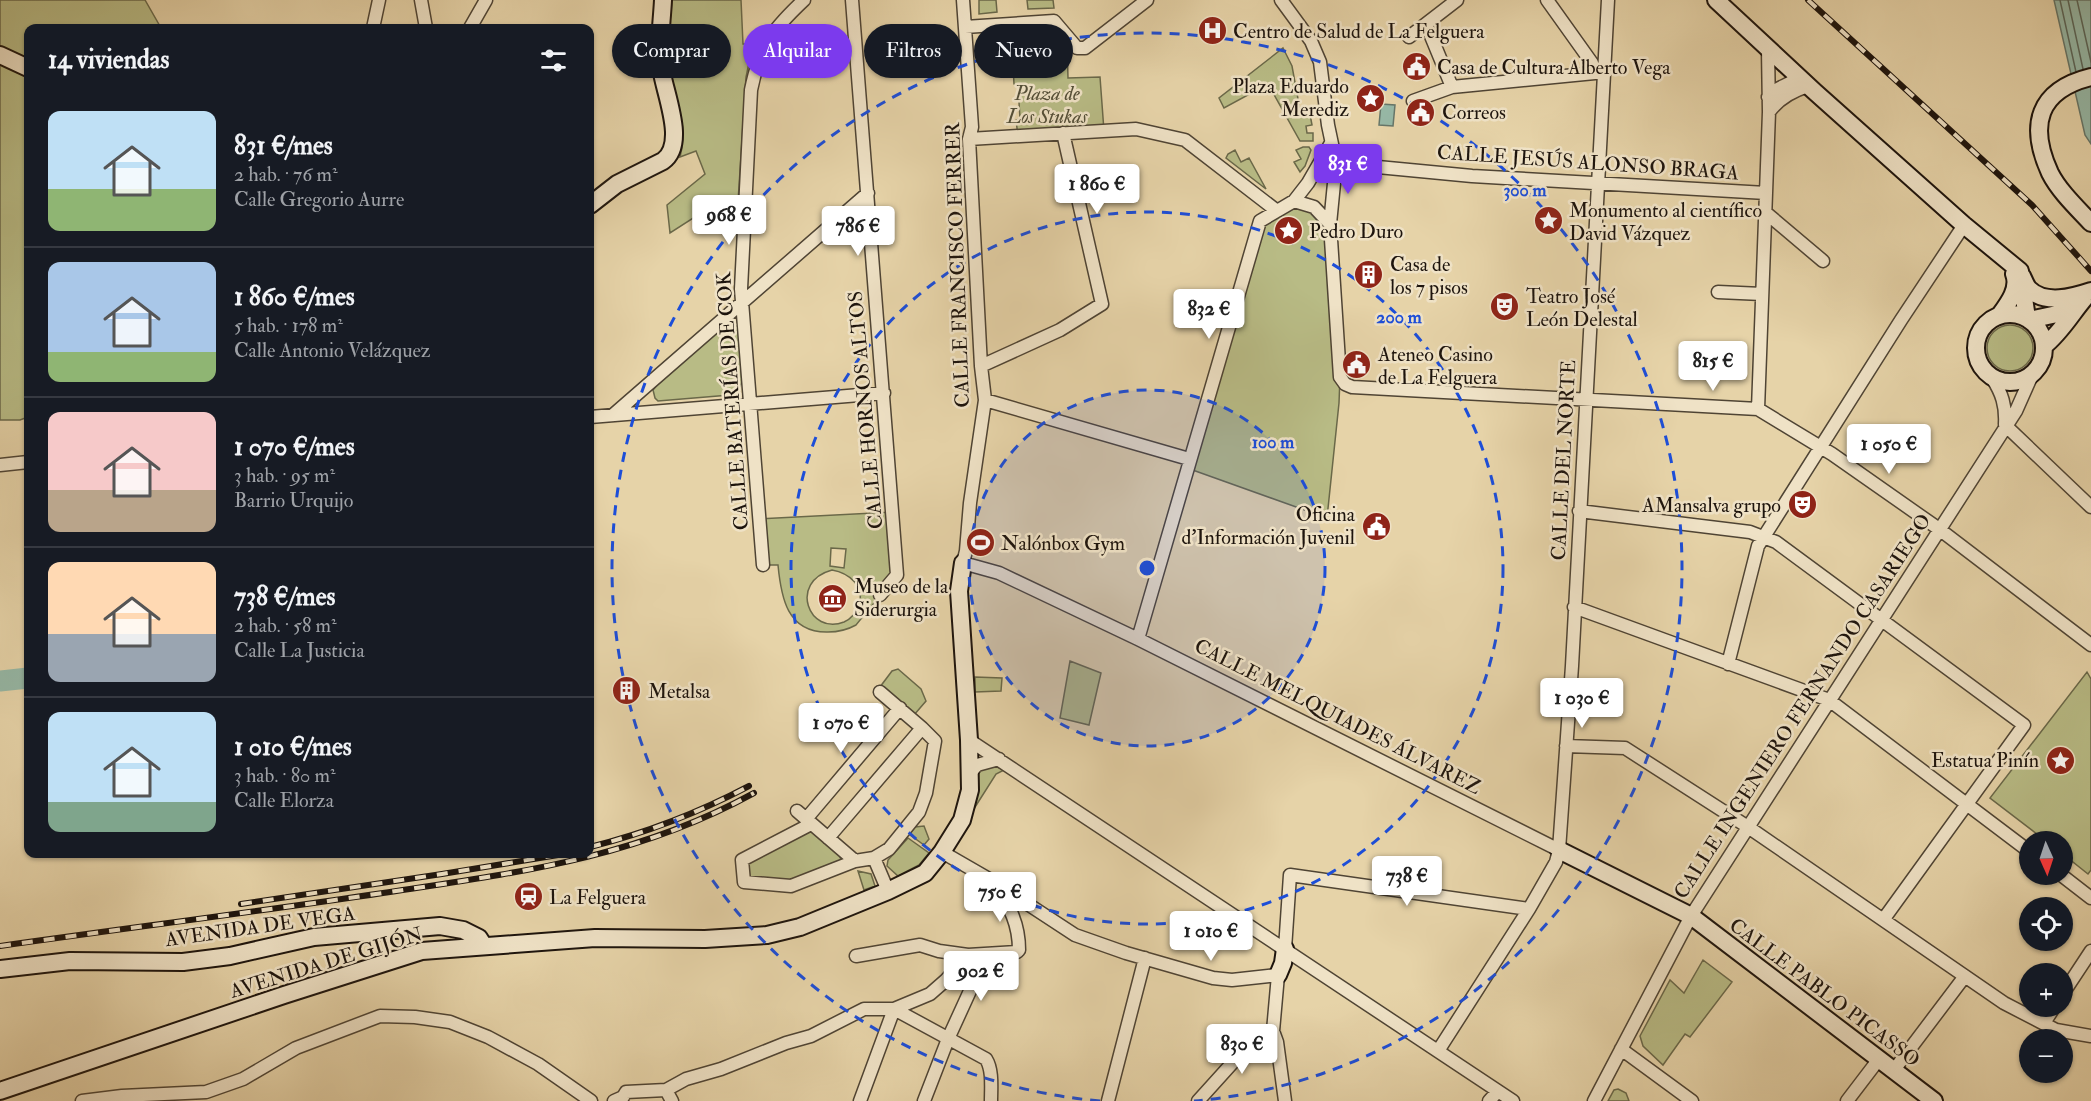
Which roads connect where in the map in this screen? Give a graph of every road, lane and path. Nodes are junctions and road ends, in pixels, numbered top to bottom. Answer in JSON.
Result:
{"nodes":[{"id":1,"x":379,"y":0,"type":"edge"},
{"id":2,"x":421,"y":0,"type":"edge"},
{"id":3,"x":486,"y":0,"type":"edge"},
{"id":4,"x":663,"y":0,"type":"edge"},
{"id":5,"x":804,"y":0,"type":"edge"},
{"id":6,"x":852,"y":0,"type":"edge"},
{"id":7,"x":963,"y":0,"type":"edge"},
{"id":8,"x":1147,"y":0,"type":"edge"},
{"id":9,"x":1281,"y":0,"type":"edge"},
{"id":10,"x":1457,"y":0,"type":"edge"},
{"id":11,"x":1547,"y":0,"type":"edge"},
{"id":12,"x":1608,"y":0,"type":"edge"},
{"id":13,"x":1716,"y":0,"type":"edge"},
{"id":14,"x":374,"y":24,"type":"edge"},
{"id":15,"x":425,"y":24,"type":"edge"},
{"id":16,"x":472,"y":24,"type":"edge"},
{"id":17,"x":1426,"y":24,"type":"junction"},
{"id":18,"x":965,"y":27,"type":"junction"},
{"id":19,"x":1409,"y":37,"type":"dead end"},
{"id":20,"x":1768,"y":50,"type":"junction"},
{"id":21,"x":1606,"y":51,"type":"junction"},
{"id":22,"x":0,"y":55,"type":"edge"},
{"id":23,"x":1588,"y":57,"type":"junction"},
{"id":24,"x":24,"y":66,"type":"edge"},
{"id":25,"x":1605,"y":72,"type":"junction"},
{"id":26,"x":1589,"y":74,"type":"junction"},
{"id":27,"x":1799,"y":77,"type":"junction"},
{"id":28,"x":2091,"y":77,"type":"edge"},
{"id":29,"x":1452,"y":87,"type":"junction"},
{"id":30,"x":1770,"y":89,"type":"junction"},
{"id":31,"x":1413,"y":100,"type":"dead end"},
{"id":32,"x":1769,"y":112,"type":"junction"},
{"id":33,"x":1063,"y":133,"type":"junction"},
{"id":34,"x":969,"y":139,"type":"junction"},
{"id":35,"x":1331,"y":143,"type":"junction"},
{"id":36,"x":1336,"y":163,"type":"junction"},
{"id":37,"x":1599,"y":184,"type":"junction"},
{"id":38,"x":868,"y":193,"type":"junction"},
{"id":39,"x":1766,"y":193,"type":"junction"},
{"id":40,"x":1293,"y":201,"type":"junction"},
{"id":41,"x":594,"y":202,"type":"edge"},
{"id":42,"x":1277,"y":211,"type":"junction"},
{"id":43,"x":1765,"y":212,"type":"junction"},
{"id":44,"x":2091,"y":223,"type":"edge"},
{"id":45,"x":1330,"y":224,"type":"junction"},
{"id":46,"x":1964,"y":225,"type":"junction"},
{"id":47,"x":1823,"y":261,"type":"dead end"},
{"id":48,"x":2014,"y":266,"type":"junction"},
{"id":49,"x":1718,"y":292,"type":"dead end"},
{"id":50,"x":1762,"y":294,"type":"junction"},
{"id":51,"x":2086,"y":300,"type":"edge"},
{"id":52,"x":742,"y":302,"type":"junction"},
{"id":53,"x":1999,"y":316,"type":"junction"},
{"id":54,"x":2028,"y":319,"type":"junction"},
{"id":55,"x":2044,"y":346,"type":"junction"},
{"id":56,"x":981,"y":366,"type":"junction"},
{"id":57,"x":2032,"y":375,"type":"junction"},
{"id":58,"x":1992,"y":378,"type":"junction"},
{"id":59,"x":884,"y":393,"type":"junction"},
{"id":60,"x":1586,"y":399,"type":"junction"},
{"id":61,"x":985,"y":400,"type":"junction"},
{"id":62,"x":750,"y":405,"type":"junction"},
{"id":63,"x":1758,"y":409,"type":"junction"},
{"id":64,"x":613,"y":415,"type":"junction"},
{"id":65,"x":594,"y":417,"type":"edge"},
{"id":66,"x":2006,"y":425,"type":"junction"},
{"id":67,"x":1821,"y":447,"type":"junction"},
{"id":68,"x":1189,"y":459,"type":"junction"},
{"id":69,"x":24,"y":462,"type":"edge"},
{"id":70,"x":0,"y":465,"type":"edge"},
{"id":71,"x":2091,"y":507,"type":"edge"},
{"id":72,"x":1579,"y":511,"type":"junction"},
{"id":73,"x":1939,"y":529,"type":"junction"},
{"id":74,"x":1764,"y":537,"type":"junction"},
{"id":75,"x":963,"y":563,"type":"junction"},
{"id":76,"x":763,"y":565,"type":"dead end"},
{"id":77,"x":880,"y":595,"type":"dead end"},
{"id":78,"x":1574,"y":607,"type":"junction"},
{"id":79,"x":1882,"y":618,"type":"junction"},
{"id":80,"x":1138,"y":639,"type":"junction"},
{"id":81,"x":2091,"y":645,"type":"edge"},
{"id":82,"x":1728,"y":664,"type":"junction"},
{"id":83,"x":880,"y":692,"type":"dead end"},
{"id":84,"x":1829,"y":700,"type":"junction"},
{"id":85,"x":900,"y":708,"type":"junction"},
{"id":86,"x":922,"y":728,"type":"junction"},
{"id":87,"x":969,"y":740,"type":"junction"},
{"id":88,"x":1566,"y":746,"type":"junction"},
{"id":89,"x":999,"y":759,"type":"junction"},
{"id":90,"x":970,"y":772,"type":"junction"},
{"id":91,"x":1967,"y":804,"type":"junction"},
{"id":92,"x":805,"y":818,"type":"junction"},
{"id":93,"x":1748,"y":827,"type":"junction"},
{"id":94,"x":828,"y":838,"type":"junction"},
{"id":95,"x":2019,"y":844,"type":"edge"},
{"id":96,"x":1559,"y":850,"type":"junction"},
{"id":97,"x":942,"y":852,"type":"junction"},
{"id":98,"x":873,"y":858,"type":"junction"},
{"id":99,"x":855,"y":861,"type":"junction"},
{"id":100,"x":994,"y":882,"type":"junction"},
{"id":101,"x":2073,"y":884,"type":"edge"},
{"id":102,"x":888,"y":891,"type":"junction"},
{"id":103,"x":2091,"y":898,"type":"edge"},
{"id":104,"x":1529,"y":909,"type":"junction"},
{"id":105,"x":1691,"y":916,"type":"junction"},
{"id":106,"x":1883,"y":920,"type":"junction"},
{"id":107,"x":484,"y":946,"type":"junction"},
{"id":108,"x":1285,"y":949,"type":"junction"},
{"id":109,"x":2091,"y":951,"type":"edge"},
{"id":110,"x":968,"y":955,"type":"junction"},
{"id":111,"x":982,"y":955,"type":"junction"},
{"id":112,"x":856,"y":956,"type":"dead end"},
{"id":113,"x":1145,"y":958,"type":"junction"},
{"id":114,"x":0,"y":969,"type":"edge"},
{"id":115,"x":1278,"y":975,"type":"junction"},
{"id":116,"x":1965,"y":976,"type":"junction"},
{"id":117,"x":2073,"y":978,"type":"edge"},
{"id":118,"x":894,"y":1009,"type":"junction"},
{"id":119,"x":2048,"y":1017,"type":"edge"},
{"id":120,"x":2044,"y":1023,"type":"junction"},
{"id":121,"x":1273,"y":1031,"type":"junction"},
{"id":122,"x":2091,"y":1036,"type":"edge"},
{"id":123,"x":948,"y":1039,"type":"junction"},
{"id":124,"x":1621,"y":1049,"type":"junction"},
{"id":125,"x":1438,"y":1051,"type":"junction"},
{"id":126,"x":1879,"y":1059,"type":"junction"},
{"id":127,"x":1894,"y":1070,"type":"junction"},
{"id":128,"x":991,"y":1085,"type":"junction"},
{"id":129,"x":1498,"y":1091,"type":"junction"},
{"id":130,"x":4,"y":1094,"type":"edge"},
{"id":131,"x":669,"y":1096,"type":"edge"},
{"id":132,"x":84,"y":1101,"type":"edge"},
{"id":133,"x":591,"y":1101,"type":"edge"},
{"id":134,"x":613,"y":1101,"type":"edge"},
{"id":135,"x":861,"y":1101,"type":"edge"},
{"id":136,"x":924,"y":1101,"type":"edge"},
{"id":137,"x":985,"y":1101,"type":"edge"},
{"id":138,"x":992,"y":1101,"type":"edge"},
{"id":139,"x":1108,"y":1101,"type":"edge"},
{"id":140,"x":1198,"y":1101,"type":"edge"},
{"id":141,"x":1285,"y":1101,"type":"edge"},
{"id":142,"x":1489,"y":1101,"type":"edge"},
{"id":143,"x":1512,"y":1101,"type":"edge"},
{"id":144,"x":1594,"y":1101,"type":"edge"},
{"id":145,"x":1692,"y":1101,"type":"edge"},
{"id":146,"x":1847,"y":1101,"type":"edge"},
{"id":147,"x":1934,"y":1101,"type":"edge"}],
"edges":[{"from":1,"to":14,"type":"street"},
{"from":2,"to":15,"type":"street"},
{"from":3,"to":16,"type":"street"},
{"from":4,"to":41,"type":"street"},
{"from":5,"to":52,"type":"street","name":"CALLE BATERÍAS DE COK"},
{"from":6,"to":38,"type":"street","name":"CALLE HORNOS ALTOS"},
{"from":7,"to":18,"type":"street","name":"CALLE FRANCISCO FERRER"},
{"from":8,"to":18,"type":"street"},
{"from":9,"to":35,"type":"street"},
{"from":10,"to":17,"type":"street"},
{"from":11,"to":23,"type":"street"},
{"from":12,"to":21,"type":"street","name":"CALLE DEL NORTE"},
{"from":13,"to":20,"type":"street"},
{"from":17,"to":19,"type":"street"},
{"from":17,"to":29,"type":"street"},
{"from":18,"to":34,"type":"street","name":"CALLE FRANCISCO FERRER"},
{"from":20,"to":27,"type":"street"},
{"from":20,"to":30,"type":"street"},
{"from":21,"to":23,"type":"street"},
{"from":21,"to":25,"type":"street","name":"CALLE DEL NORTE"},
{"from":22,"to":24,"type":"street"},
{"from":23,"to":26,"type":"street"},
{"from":25,"to":26,"type":"street"},
{"from":25,"to":37,"type":"street","name":"CALLE DEL NORTE"},
{"from":26,"to":29,"type":"street"},
{"from":27,"to":30,"type":"street"},
{"from":27,"to":32,"type":"street"},
{"from":27,"to":46,"type":"street"},
{"from":28,"to":44,"type":"street"},
{"from":29,"to":31,"type":"street"},
{"from":30,"to":32,"type":"street"},
{"from":32,"to":39,"type":"street"},
{"from":33,"to":34,"type":"street"},
{"from":33,"to":42,"type":"street"},
{"from":33,"to":56,"type":"street"},
{"from":34,"to":56,"type":"street","name":"CALLE FRANCISCO FERRER"},
{"from":35,"to":36,"type":"street"},
{"from":35,"to":40,"type":"street"},
{"from":36,"to":37,"type":"street","name":"CALLE JESÚS ALONSO BRAGA"},
{"from":36,"to":45,"type":"street"},
{"from":37,"to":39,"type":"street","name":"CALLE JESÚS ALONSO BRAGA"},
{"from":37,"to":60,"type":"street","name":"CALLE DEL NORTE"},
{"from":38,"to":52,"type":"street"},
{"from":38,"to":59,"type":"street","name":"CALLE HORNOS ALTOS"},
{"from":39,"to":43,"type":"street"},
{"from":40,"to":42,"type":"street"},
{"from":40,"to":45,"type":"street"},
{"from":42,"to":68,"type":"street"},
{"from":43,"to":47,"type":"street"},
{"from":43,"to":50,"type":"street"},
{"from":45,"to":60,"type":"street"},
{"from":46,"to":48,"type":"street"},
{"from":46,"to":67,"type":"street"},
{"from":48,"to":51,"type":"street"},
{"from":48,"to":53,"type":"street"},
{"from":48,"to":54,"type":"street"},
{"from":49,"to":50,"type":"street"},
{"from":50,"to":63,"type":"street"},
{"from":51,"to":54,"type":"street"},
{"from":51,"to":55,"type":"street"},
{"from":52,"to":62,"type":"street","name":"CALLE BATERÍAS DE COK"},
{"from":52,"to":64,"type":"street"},
{"from":53,"to":54,"type":"street"},
{"from":53,"to":58,"type":"street"},
{"from":54,"to":55,"type":"street"},
{"from":55,"to":57,"type":"street"},
{"from":56,"to":61,"type":"street","name":"CALLE FRANCISCO FERRER"},
{"from":57,"to":58,"type":"street"},
{"from":57,"to":66,"type":"street","name":"CALLE INGENIERO FERNANDO CASARIEGO"},
{"from":58,"to":66,"type":"street"},
{"from":59,"to":62,"type":"street"},
{"from":59,"to":77,"type":"street","name":"CALLE HORNOS ALTOS"},
{"from":60,"to":63,"type":"street"},
{"from":60,"to":72,"type":"street","name":"CALLE DEL NORTE"},
{"from":61,"to":68,"type":"street"},
{"from":61,"to":75,"type":"street","name":"CALLE FRANCISCO FERRER"},
{"from":62,"to":64,"type":"street"},
{"from":62,"to":76,"type":"street","name":"CALLE BATERÍAS DE COK"},
{"from":63,"to":67,"type":"street"},
{"from":64,"to":65,"type":"street"},
{"from":66,"to":71,"type":"street"},
{"from":66,"to":73,"type":"street","name":"CALLE INGENIERO FERNANDO CASARIEGO"},
{"from":67,"to":73,"type":"street"},
{"from":67,"to":74,"type":"street"},
{"from":68,"to":80,"type":"street"},
{"from":69,"to":70,"type":"street"},
{"from":72,"to":74,"type":"street"},
{"from":72,"to":78,"type":"street","name":"CALLE DEL NORTE"},
{"from":73,"to":79,"type":"street","name":"CALLE INGENIERO FERNANDO CASARIEGO"},
{"from":73,"to":81,"type":"street"},
{"from":74,"to":79,"type":"street"},
{"from":74,"to":82,"type":"street"},
{"from":75,"to":80,"type":"street","name":"CALLE MELQUIADES ÁLVAREZ"},
{"from":75,"to":87,"type":"street","name":"AVENIDA DE GIJÓN"},
{"from":78,"to":82,"type":"street"},
{"from":78,"to":88,"type":"street","name":"CALLE DEL NORTE"},
{"from":79,"to":84,"type":"street","name":"CALLE INGENIERO FERNANDO CASARIEGO"},
{"from":79,"to":91,"type":"street"},
{"from":80,"to":96,"type":"street","name":"CALLE MELQUIADES ÁLVAREZ"},
{"from":82,"to":84,"type":"street"},
{"from":83,"to":85,"type":"street"},
{"from":84,"to":91,"type":"street"},
{"from":84,"to":93,"type":"street","name":"CALLE INGENIERO FERNANDO CASARIEGO"},
{"from":85,"to":86,"type":"street"},
{"from":85,"to":92,"type":"street"},
{"from":86,"to":94,"type":"street"},
{"from":86,"to":98,"type":"street"},
{"from":87,"to":89,"type":"street"},
{"from":87,"to":90,"type":"street","name":"AVENIDA DE GIJÓN"},
{"from":88,"to":93,"type":"street"},
{"from":88,"to":96,"type":"street","name":"CALLE DEL NORTE"},
{"from":89,"to":90,"type":"street"},
{"from":89,"to":108,"type":"street"},
{"from":90,"to":97,"type":"street","name":"AVENIDA DE GIJÓN"},
{"from":91,"to":95,"type":"street"},
{"from":91,"to":106,"type":"street"},
{"from":92,"to":94,"type":"street"},
{"from":92,"to":99,"type":"street"},
{"from":93,"to":105,"type":"street","name":"CALLE INGENIERO FERNANDO CASARIEGO"},
{"from":93,"to":106,"type":"street"},
{"from":94,"to":99,"type":"street"},
{"from":96,"to":104,"type":"street","name":"CALLE DEL NORTE"},
{"from":96,"to":105,"type":"street","name":"CALLE MELQUIADES ÁLVAREZ"},
{"from":97,"to":100,"type":"street"},
{"from":97,"to":102,"type":"street","name":"AVENIDA DE GIJÓN"},
{"from":98,"to":99,"type":"street"},
{"from":98,"to":102,"type":"street"},
{"from":100,"to":111,"type":"street"},
{"from":100,"to":113,"type":"street"},
{"from":101,"to":103,"type":"street"},
{"from":102,"to":107,"type":"street","name":"AVENIDA DE GIJÓN"},
{"from":104,"to":108,"type":"street"},
{"from":104,"to":125,"type":"street","name":"CALLE DEL NORTE"},
{"from":105,"to":124,"type":"street","name":"CALLE INGENIERO FERNANDO CASARIEGO"},
{"from":105,"to":126,"type":"street","name":"CALLE PABLO PICASSO"},
{"from":106,"to":116,"type":"street"},
{"from":107,"to":114,"type":"street","name":"AVENIDA DE VEGA"},
{"from":107,"to":130,"type":"street","name":"AVENIDA DE GIJÓN"},
{"from":108,"to":115,"type":"street"},
{"from":108,"to":125,"type":"street"},
{"from":109,"to":117,"type":"street"},
{"from":110,"to":111,"type":"street"},
{"from":110,"to":112,"type":"street"},
{"from":110,"to":118,"type":"street"},
{"from":111,"to":123,"type":"street"},
{"from":113,"to":115,"type":"street"},
{"from":113,"to":139,"type":"street"},
{"from":115,"to":121,"type":"street"},
{"from":116,"to":120,"type":"street"},
{"from":116,"to":127,"type":"street"},
{"from":118,"to":123,"type":"street"},
{"from":118,"to":131,"type":"street"},
{"from":118,"to":135,"type":"street"},
{"from":119,"to":120,"type":"street"},
{"from":120,"to":122,"type":"street"},
{"from":121,"to":140,"type":"street"},
{"from":121,"to":141,"type":"street"},
{"from":123,"to":128,"type":"street"},
{"from":123,"to":136,"type":"street"},
{"from":124,"to":144,"type":"street","name":"CALLE INGENIERO FERNANDO CASARIEGO"},
{"from":124,"to":145,"type":"street"},
{"from":125,"to":129,"type":"street"},
{"from":126,"to":127,"type":"street","name":"CALLE PABLO PICASSO"},
{"from":126,"to":146,"type":"street"},
{"from":127,"to":147,"type":"street","name":"CALLE PABLO PICASSO"},
{"from":128,"to":137,"type":"street"},
{"from":128,"to":138,"type":"street"},
{"from":129,"to":142,"type":"street"},
{"from":129,"to":143,"type":"street"},
{"from":131,"to":134,"type":"street"},
{"from":132,"to":133,"type":"street"},
{"from":133,"to":134,"type":"street"}]}
